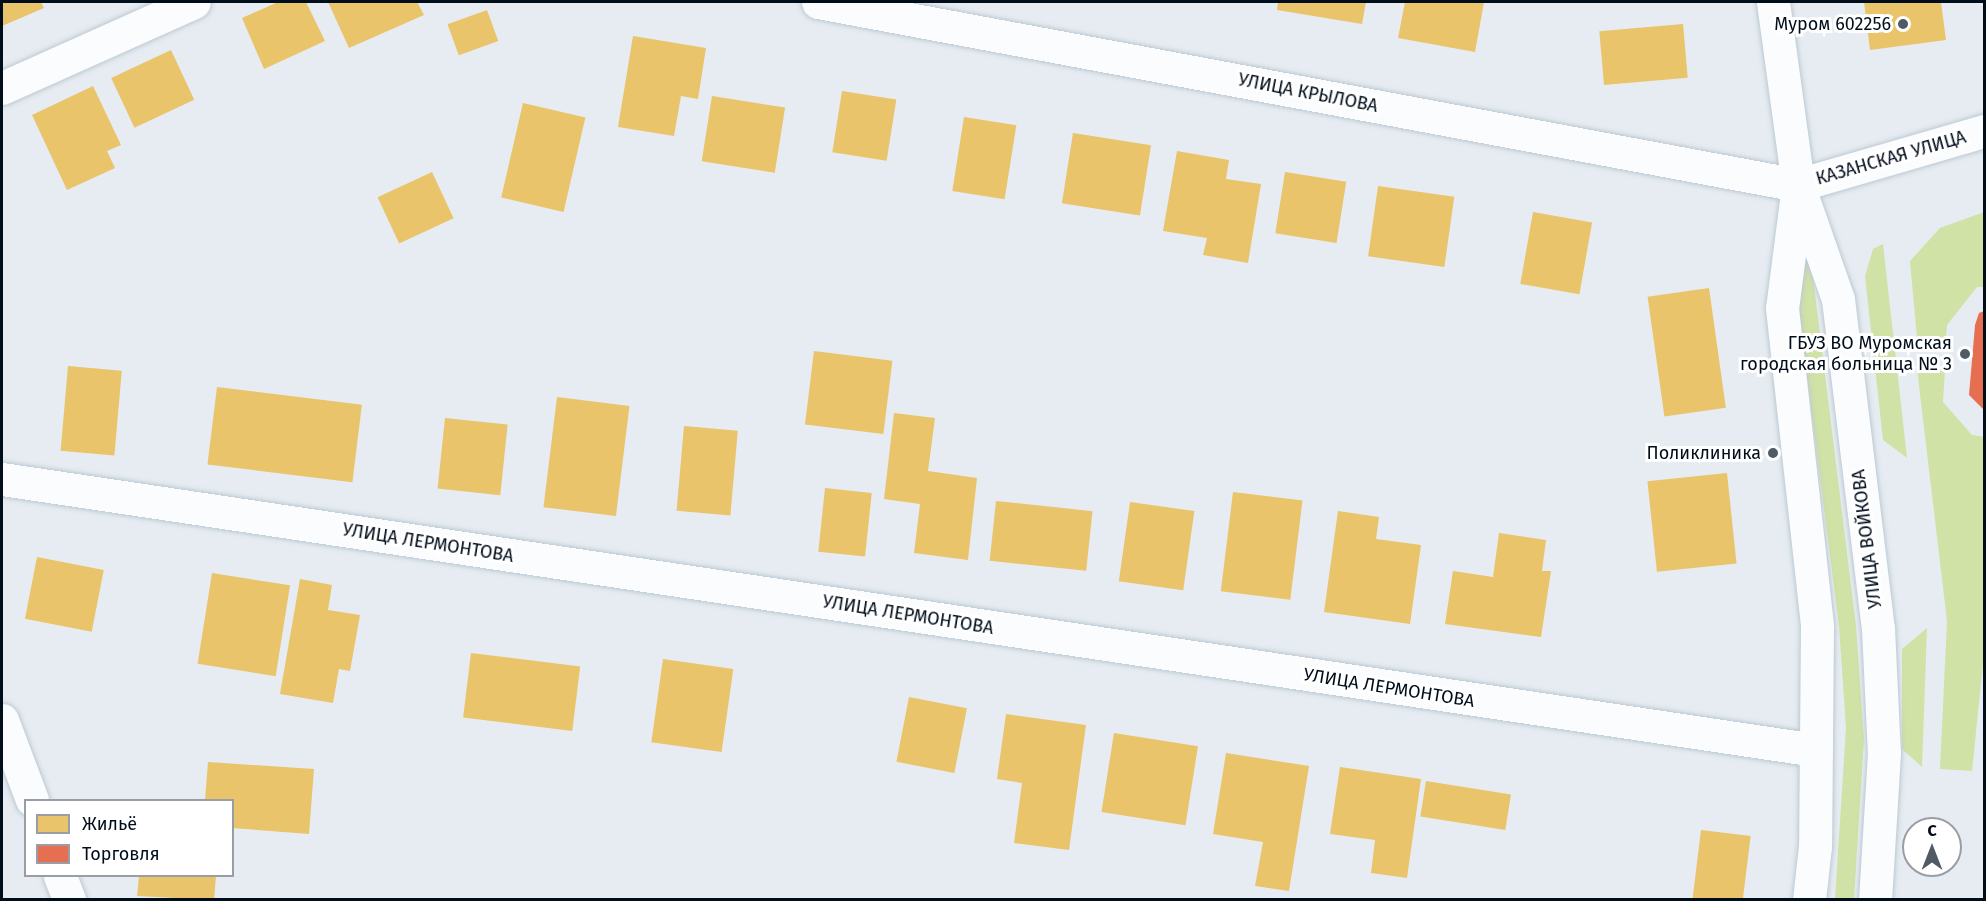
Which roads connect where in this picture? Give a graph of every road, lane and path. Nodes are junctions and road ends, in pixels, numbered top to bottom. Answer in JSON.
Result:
{"nodes":[{"id":1,"x":194,"y":2,"type":"edge"},
{"id":2,"x":818,"y":2,"type":"edge"},
{"id":3,"x":1773,"y":2,"type":"edge"},
{"id":4,"x":2,"y":88,"type":"edge"},
{"id":5,"x":1984,"y":131,"type":"edge"},
{"id":6,"x":1798,"y":185,"type":"junction"},
{"id":7,"x":2,"y":479,"type":"edge"},
{"id":8,"x":2,"y":720,"type":"edge"},
{"id":9,"x":1816,"y":750,"type":"junction"},
{"id":10,"x":31,"y":799,"type":"edge"},
{"id":11,"x":60,"y":877,"type":"edge"},
{"id":12,"x":69,"y":900,"type":"edge"},
{"id":13,"x":1809,"y":900,"type":"edge"},
{"id":14,"x":1875,"y":900,"type":"edge"}],
"edges":[{"from":1,"to":4,"type":"street"},
{"from":2,"to":6,"type":"street","name":"УЛИЦА КРЫЛОВА"},
{"from":3,"to":6,"type":"street","name":"УЛИЦА ВОЙКОВА"},
{"from":5,"to":6,"type":"street","name":"КАЗАНСКАЯ УЛИЦА"},
{"from":6,"to":9,"type":"street","name":"УЛИЦА ВОЙКОВА"},
{"from":6,"to":14,"type":"street","name":"УЛИЦА ВОЙКОВА"},
{"from":7,"to":9,"type":"street","name":"УЛИЦА ЛЕРМОНТОВА"},
{"from":8,"to":10,"type":"street"},
{"from":9,"to":13,"type":"street","name":"УЛИЦА ВОЙКОВА"},
{"from":11,"to":12,"type":"street"}]}
